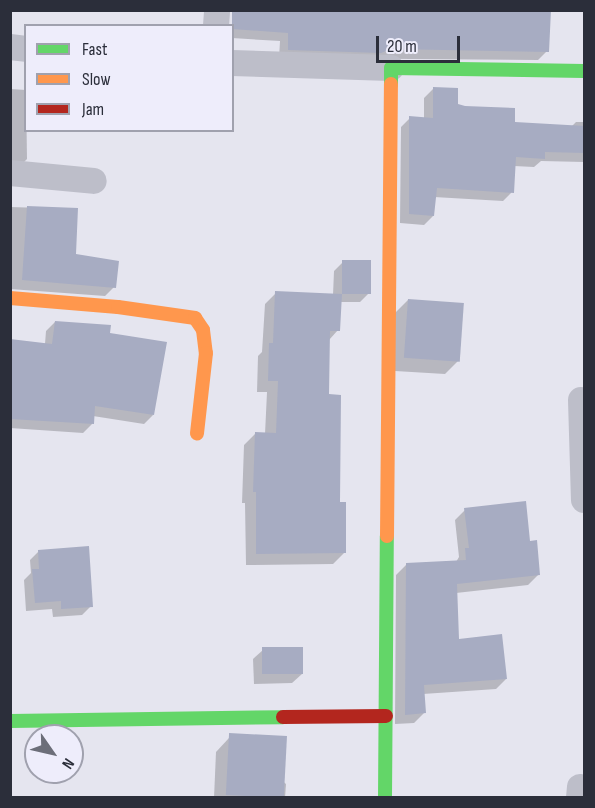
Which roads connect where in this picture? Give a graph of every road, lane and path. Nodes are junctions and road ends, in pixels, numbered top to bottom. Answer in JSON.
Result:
{"nodes":[{"id":1,"x":234,"y":63,"type":"edge"},
{"id":2,"x":391,"y":68,"type":"junction"},
{"id":3,"x":585,"y":71,"type":"edge"},
{"id":4,"x":10,"y":173,"type":"edge"},
{"id":5,"x":94,"y":181,"type":"dead end"},
{"id":6,"x":10,"y":298,"type":"edge"},
{"id":7,"x":581,"y":400,"type":"dead end"},
{"id":8,"x":197,"y":433,"type":"dead end"},
{"id":9,"x":585,"y":500,"type":"edge"},
{"id":10,"x":386,"y":716,"type":"junction"},
{"id":11,"x":10,"y":721,"type":"edge"},
{"id":12,"x":384,"y":798,"type":"edge"}],
"edges":[{"from":1,"to":2,"type":"street"},
{"from":2,"to":3,"type":"street"},
{"from":2,"to":10,"type":"street"},
{"from":4,"to":5,"type":"street"},
{"from":6,"to":8,"type":"street"},
{"from":7,"to":9,"type":"street"},
{"from":10,"to":11,"type":"street"},
{"from":10,"to":12,"type":"street"}]}
